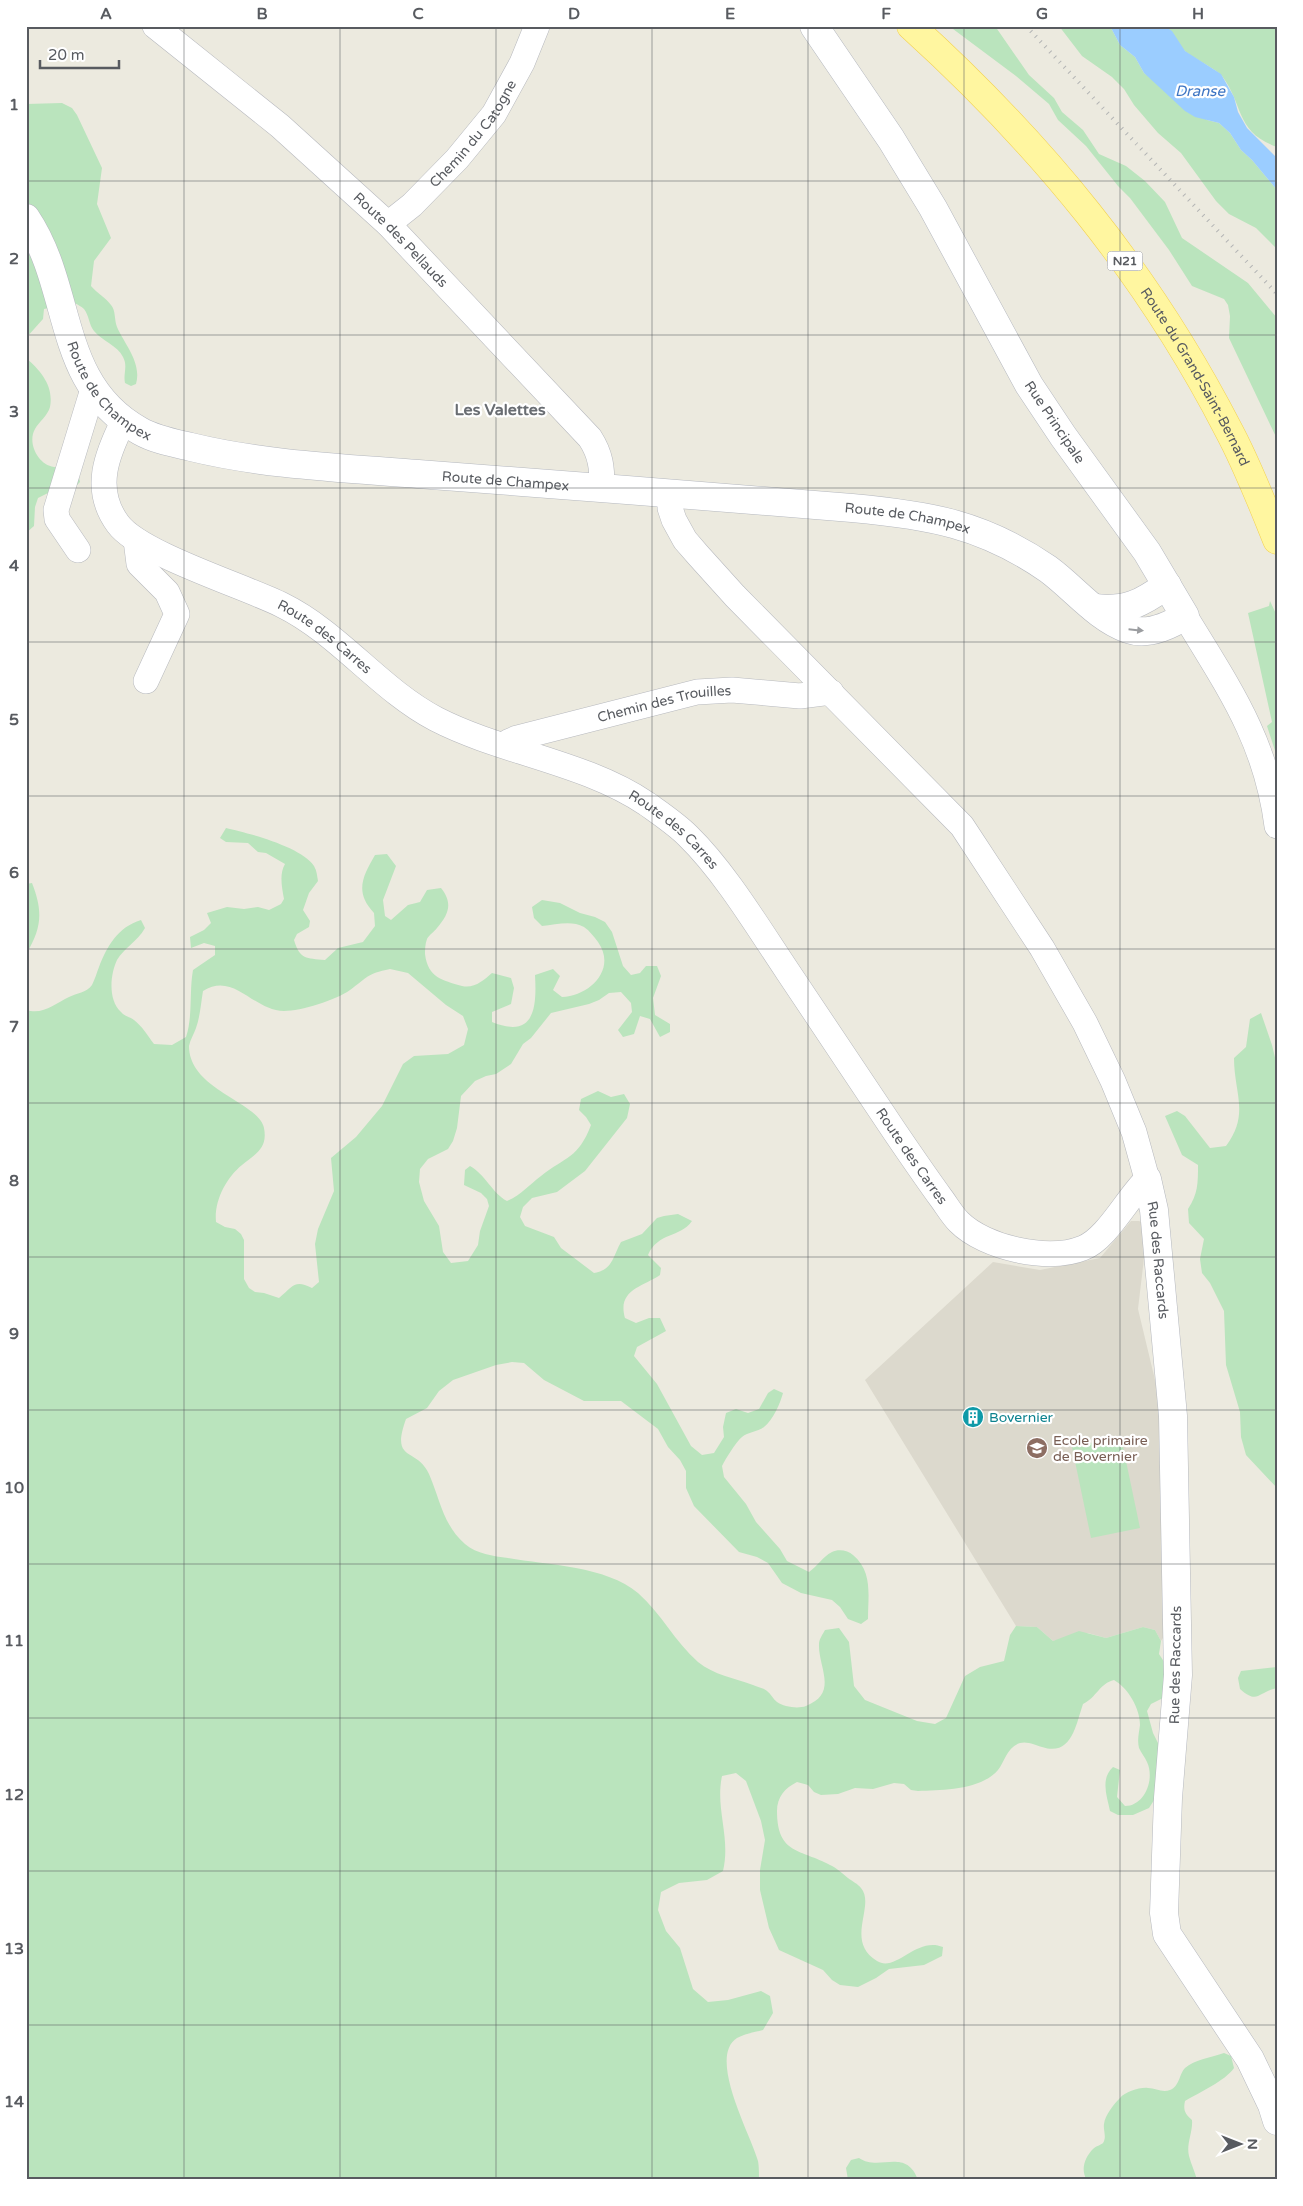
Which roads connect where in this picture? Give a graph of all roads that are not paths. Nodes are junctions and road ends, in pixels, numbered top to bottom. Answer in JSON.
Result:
{"nodes":[{"id":1,"x":155,"y":26,"type":"edge"},
{"id":2,"x":537,"y":26,"type":"edge"},
{"id":3,"x":814,"y":26,"type":"edge"},
{"id":4,"x":911,"y":26,"type":"edge"},
{"id":5,"x":26,"y":218,"type":"edge"},
{"id":6,"x":388,"y":224,"type":"junction"},
{"id":7,"x":93,"y":389,"type":"junction"},
{"id":8,"x":124,"y":420,"type":"junction"},
{"id":9,"x":602,"y":487,"type":"junction"},
{"id":10,"x":670,"y":494,"type":"junction"},
{"id":11,"x":136,"y":540,"type":"junction"},
{"id":12,"x":1277,"y":540,"type":"edge"},
{"id":13,"x":78,"y":550,"type":"dead end"},
{"id":14,"x":1167,"y":585,"type":"junction"},
{"id":15,"x":1094,"y":608,"type":"junction"},
{"id":16,"x":1184,"y":616,"type":"junction"},
{"id":17,"x":146,"y":681,"type":"dead end"},
{"id":18,"x":831,"y":692,"type":"junction"},
{"id":19,"x":506,"y":746,"type":"junction"},
{"id":20,"x":1277,"y":826,"type":"edge"},
{"id":21,"x":1147,"y":1179,"type":"junction"},
{"id":22,"x":1277,"y":2121,"type":"edge"}],
"edges":[{"from":1,"to":6,"type":"street","name":"Route des Pellauds"},
{"from":2,"to":6,"type":"street","name":"Chemin du Catogne"},
{"from":3,"to":14,"type":"street","name":"Rue Principale"},
{"from":4,"to":12,"type":"main road","name":"Route du Grand-Saint-Bernard","number":"N21"},
{"from":5,"to":7,"type":"street","name":"Route de Champex"},
{"from":6,"to":9,"type":"street","name":"Route des Pellauds"},
{"from":7,"to":8,"type":"street","name":"Route de Champex"},
{"from":7,"to":13,"type":"street"},
{"from":8,"to":9,"type":"street","name":"Route de Champex"},
{"from":8,"to":11,"type":"street","name":"Route des Carres"},
{"from":9,"to":10,"type":"street","name":"Route de Champex"},
{"from":10,"to":15,"type":"street","name":"Route de Champex"},
{"from":10,"to":18,"type":"street"},
{"from":11,"to":17,"type":"street"},
{"from":11,"to":19,"type":"street","name":"Route des Carres"},
{"from":14,"to":15,"type":"street"},
{"from":14,"to":16,"type":"street","name":"Rue Principale"},
{"from":15,"to":16,"type":"street","name":"Route de Champex","one_way":true},
{"from":16,"to":20,"type":"street","name":"Rue Principale"},
{"from":18,"to":19,"type":"street","name":"Chemin des Trouilles"},
{"from":18,"to":21,"type":"street"},
{"from":19,"to":21,"type":"street","name":"Route des Carres"},
{"from":21,"to":22,"type":"street","name":"Rue des Raccards"}]}
